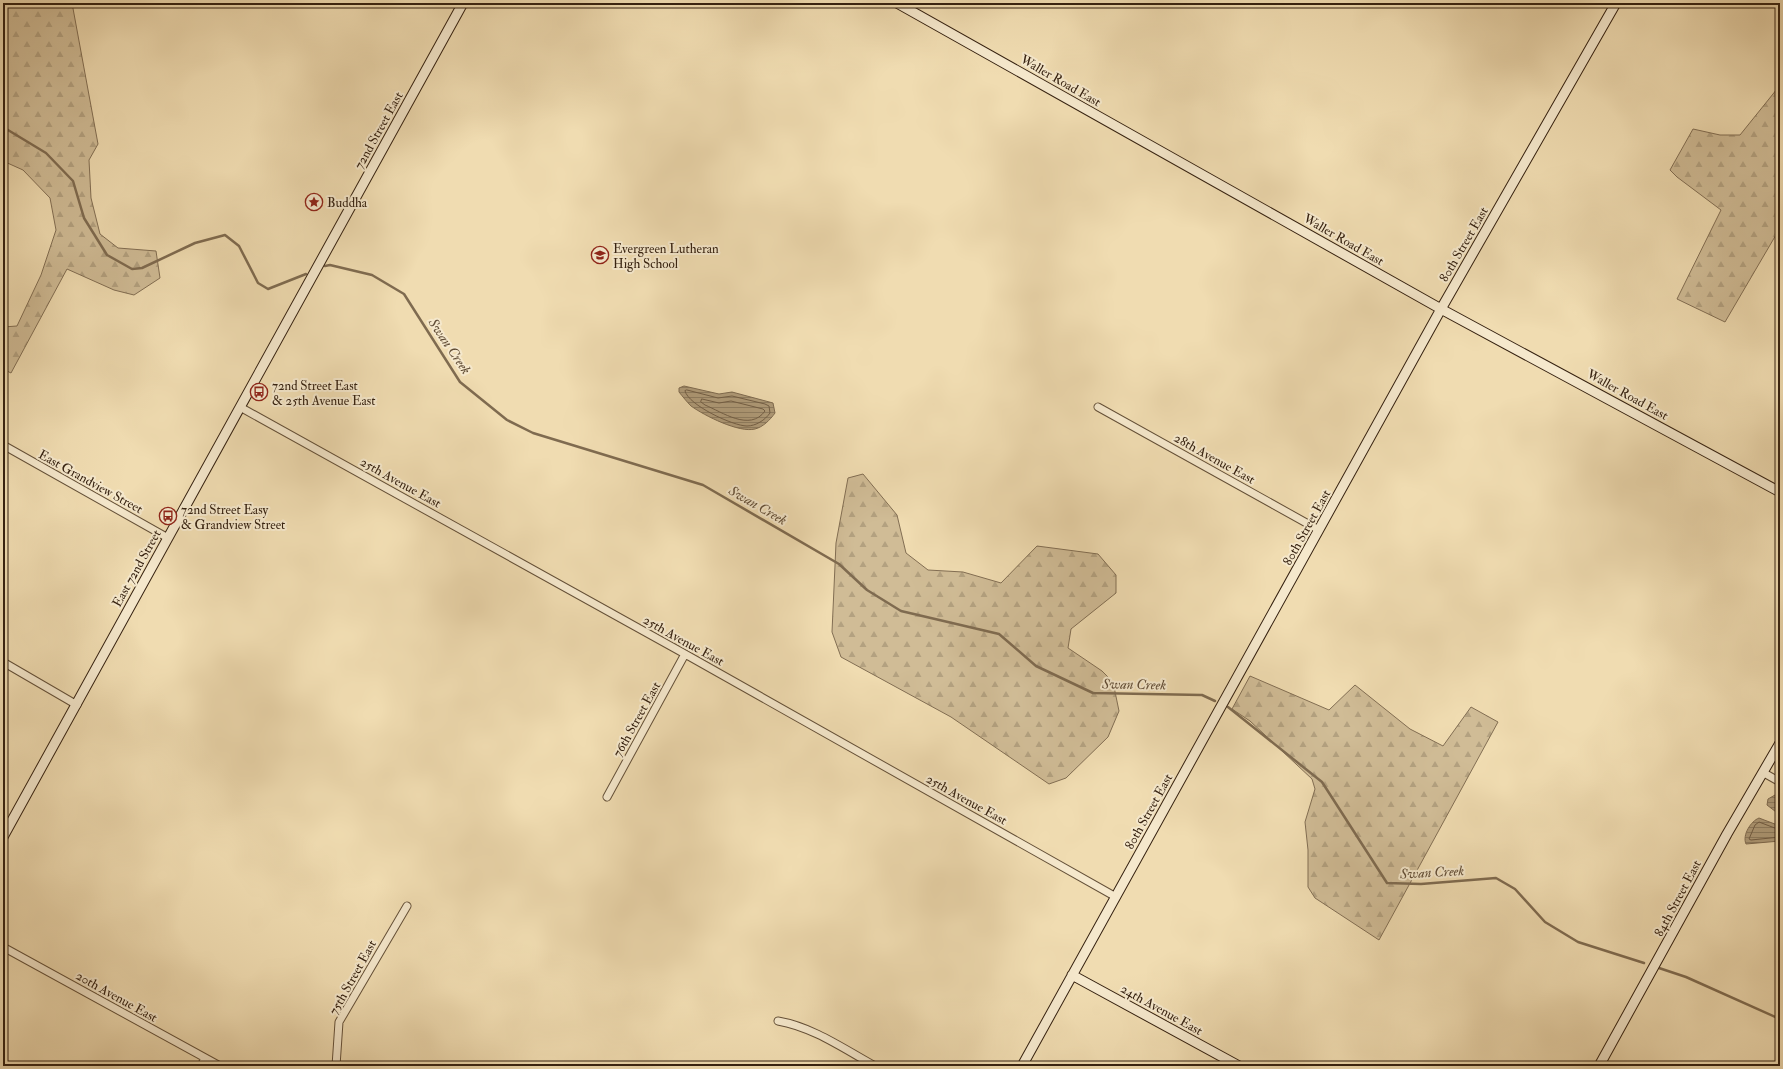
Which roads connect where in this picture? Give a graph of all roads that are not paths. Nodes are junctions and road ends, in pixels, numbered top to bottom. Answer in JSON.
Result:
{"nodes":[{"id":1,"x":463,"y":3,"type":"edge"},
{"id":2,"x":897,"y":3,"type":"edge"},
{"id":3,"x":1616,"y":3,"type":"edge"},
{"id":4,"x":316,"y":269,"type":"joint"},
{"id":5,"x":1441,"y":309,"type":"junction"},
{"id":6,"x":240,"y":406,"type":"junction"},
{"id":7,"x":1098,"y":407,"type":"dead end"},
{"id":8,"x":3,"y":445,"type":"edge"},
{"id":9,"x":1780,"y":492,"type":"edge"},
{"id":10,"x":1319,"y":530,"type":"junction"},
{"id":11,"x":168,"y":538,"type":"junction"},
{"id":12,"x":685,"y":654,"type":"junction"},
{"id":13,"x":3,"y":662,"type":"edge"},
{"id":14,"x":76,"y":705,"type":"junction"},
{"id":15,"x":1780,"y":744,"type":"edge"},
{"id":16,"x":1764,"y":773,"type":"junction"},
{"id":17,"x":1780,"y":782,"type":"edge"},
{"id":18,"x":607,"y":797,"type":"dead end"},
{"id":19,"x":3,"y":838,"type":"edge"},
{"id":20,"x":1116,"y":897,"type":"junction"},
{"id":21,"x":407,"y":906,"type":"dead end"},
{"id":22,"x":3,"y":947,"type":"edge"},
{"id":23,"x":1072,"y":975,"type":"junction"},
{"id":24,"x":778,"y":1020,"type":"dead end"},
{"id":25,"x":206,"y":1058,"type":"junction"},
{"id":26,"x":201,"y":1066,"type":"edge"},
{"id":27,"x":220,"y":1066,"type":"edge"},
{"id":28,"x":336,"y":1066,"type":"edge"},
{"id":29,"x":875,"y":1066,"type":"edge"},
{"id":30,"x":1022,"y":1066,"type":"edge"},
{"id":31,"x":1239,"y":1066,"type":"edge"},
{"id":32,"x":1599,"y":1066,"type":"edge"}],
"edges":[{"from":1,"to":4,"type":"street","name":"72nd Street East"},
{"from":2,"to":5,"type":"street","name":"Waller Road East"},
{"from":3,"to":5,"type":"street","name":"80th Street East"},
{"from":4,"to":6,"type":"street","name":"East 72nd Street"},
{"from":5,"to":9,"type":"street","name":"Waller Road East"},
{"from":5,"to":10,"type":"street","name":"80th Street East"},
{"from":6,"to":11,"type":"street","name":"East 72nd Street"},
{"from":6,"to":12,"type":"street","name":"25th Avenue East"},
{"from":7,"to":10,"type":"street","name":"28th Avenue East"},
{"from":8,"to":11,"type":"street","name":"East Grandview Street"},
{"from":10,"to":20,"type":"street","name":"80th Street East"},
{"from":11,"to":14,"type":"street","name":"East 72nd Street"},
{"from":12,"to":18,"type":"street","name":"76th Street East"},
{"from":12,"to":20,"type":"street","name":"25th Avenue East"},
{"from":13,"to":14,"type":"street"},
{"from":14,"to":19,"type":"street","name":"East 72nd Street"},
{"from":15,"to":16,"type":"street","name":"84th Street East"},
{"from":16,"to":17,"type":"street"},
{"from":16,"to":32,"type":"street","name":"84th Street East"},
{"from":20,"to":23,"type":"street","name":"80th Street East"},
{"from":21,"to":28,"type":"street","name":"75th Street East"},
{"from":22,"to":25,"type":"street","name":"20th Avenue East"},
{"from":23,"to":30,"type":"street","name":"80th Street East"},
{"from":23,"to":31,"type":"street","name":"24th Avenue East"},
{"from":24,"to":29,"type":"street"},
{"from":25,"to":26,"type":"street"},
{"from":25,"to":27,"type":"street","name":"20th Avenue East"}]}
